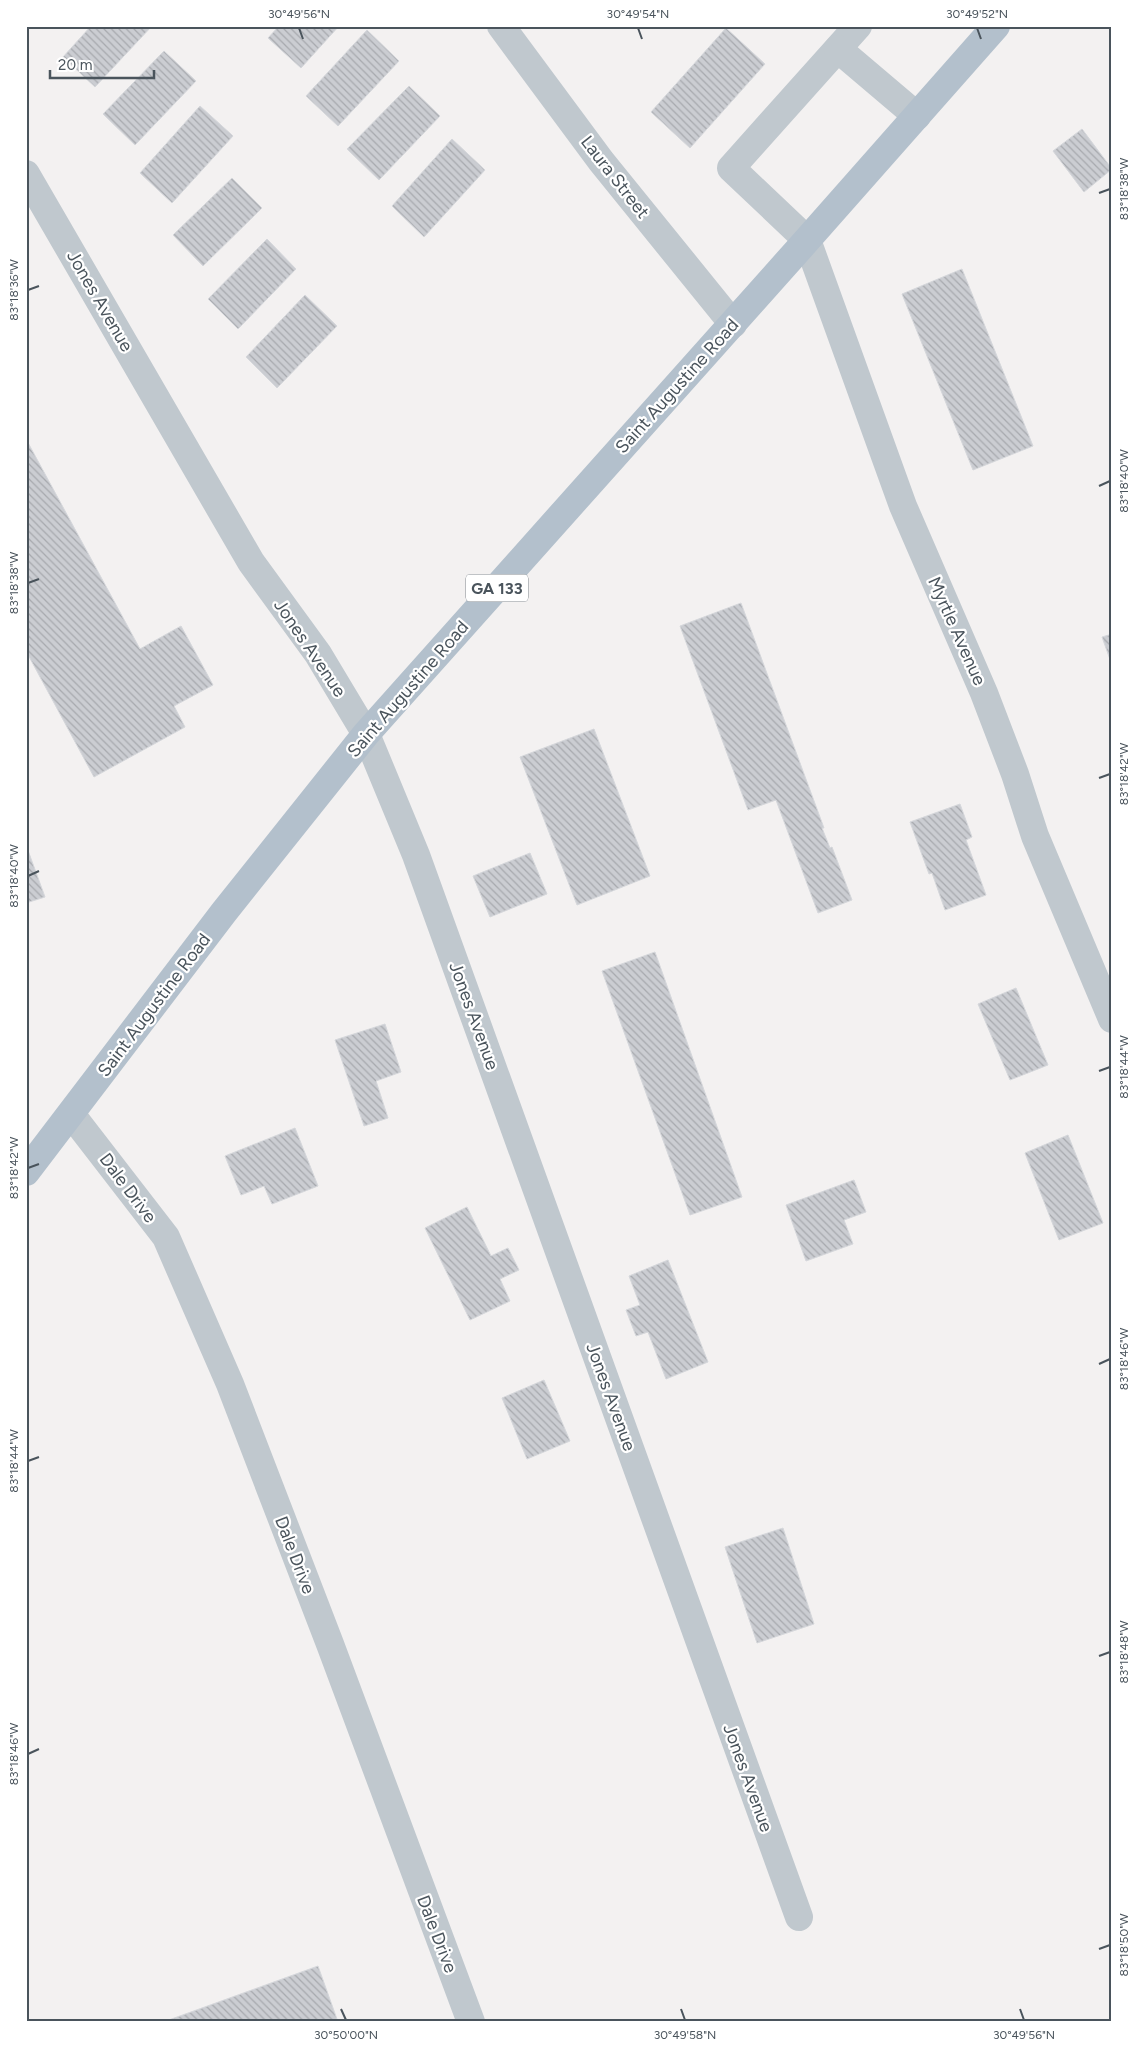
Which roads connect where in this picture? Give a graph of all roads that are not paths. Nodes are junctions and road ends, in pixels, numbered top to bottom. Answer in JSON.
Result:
{"nodes":[{"id":1,"x":501,"y":26,"type":"edge"},
{"id":2,"x":858,"y":26,"type":"edge"},
{"id":3,"x":996,"y":26,"type":"edge"},
{"id":4,"x":838,"y":48,"type":"junction"},
{"id":5,"x":916,"y":116,"type":"junction"},
{"id":6,"x":26,"y":174,"type":"edge"},
{"id":7,"x":807,"y":240,"type":"junction"},
{"id":8,"x":733,"y":324,"type":"junction"},
{"id":9,"x":366,"y":734,"type":"junction"},
{"id":10,"x":1112,"y":1019,"type":"edge"},
{"id":11,"x":71,"y":1114,"type":"junction"},
{"id":12,"x":26,"y":1172,"type":"edge"},
{"id":13,"x":798,"y":1917,"type":"dead end"},
{"id":14,"x":471,"y":2022,"type":"edge"}],
"edges":[{"from":1,"to":8,"type":"street","name":"Laura Street"},
{"from":2,"to":4,"type":"street"},
{"from":3,"to":5,"type":"main road","name":"Saint Augustine Road","number":"GA 133"},
{"from":4,"to":5,"type":"street"},
{"from":4,"to":7,"type":"street"},
{"from":5,"to":7,"type":"main road","name":"Saint Augustine Road","number":"GA 133"},
{"from":6,"to":9,"type":"street","name":"Jones Avenue"},
{"from":7,"to":8,"type":"main road","name":"Saint Augustine Road","number":"GA 133"},
{"from":7,"to":10,"type":"street","name":"Myrtle Avenue"},
{"from":8,"to":9,"type":"main road","name":"Saint Augustine Road","number":"GA 133"},
{"from":9,"to":11,"type":"main road","name":"Saint Augustine Road","number":"GA 133"},
{"from":9,"to":13,"type":"street","name":"Jones Avenue"},
{"from":11,"to":12,"type":"main road","name":"Saint Augustine Road","number":"GA 133"},
{"from":11,"to":14,"type":"street","name":"Dale Drive"}]}
